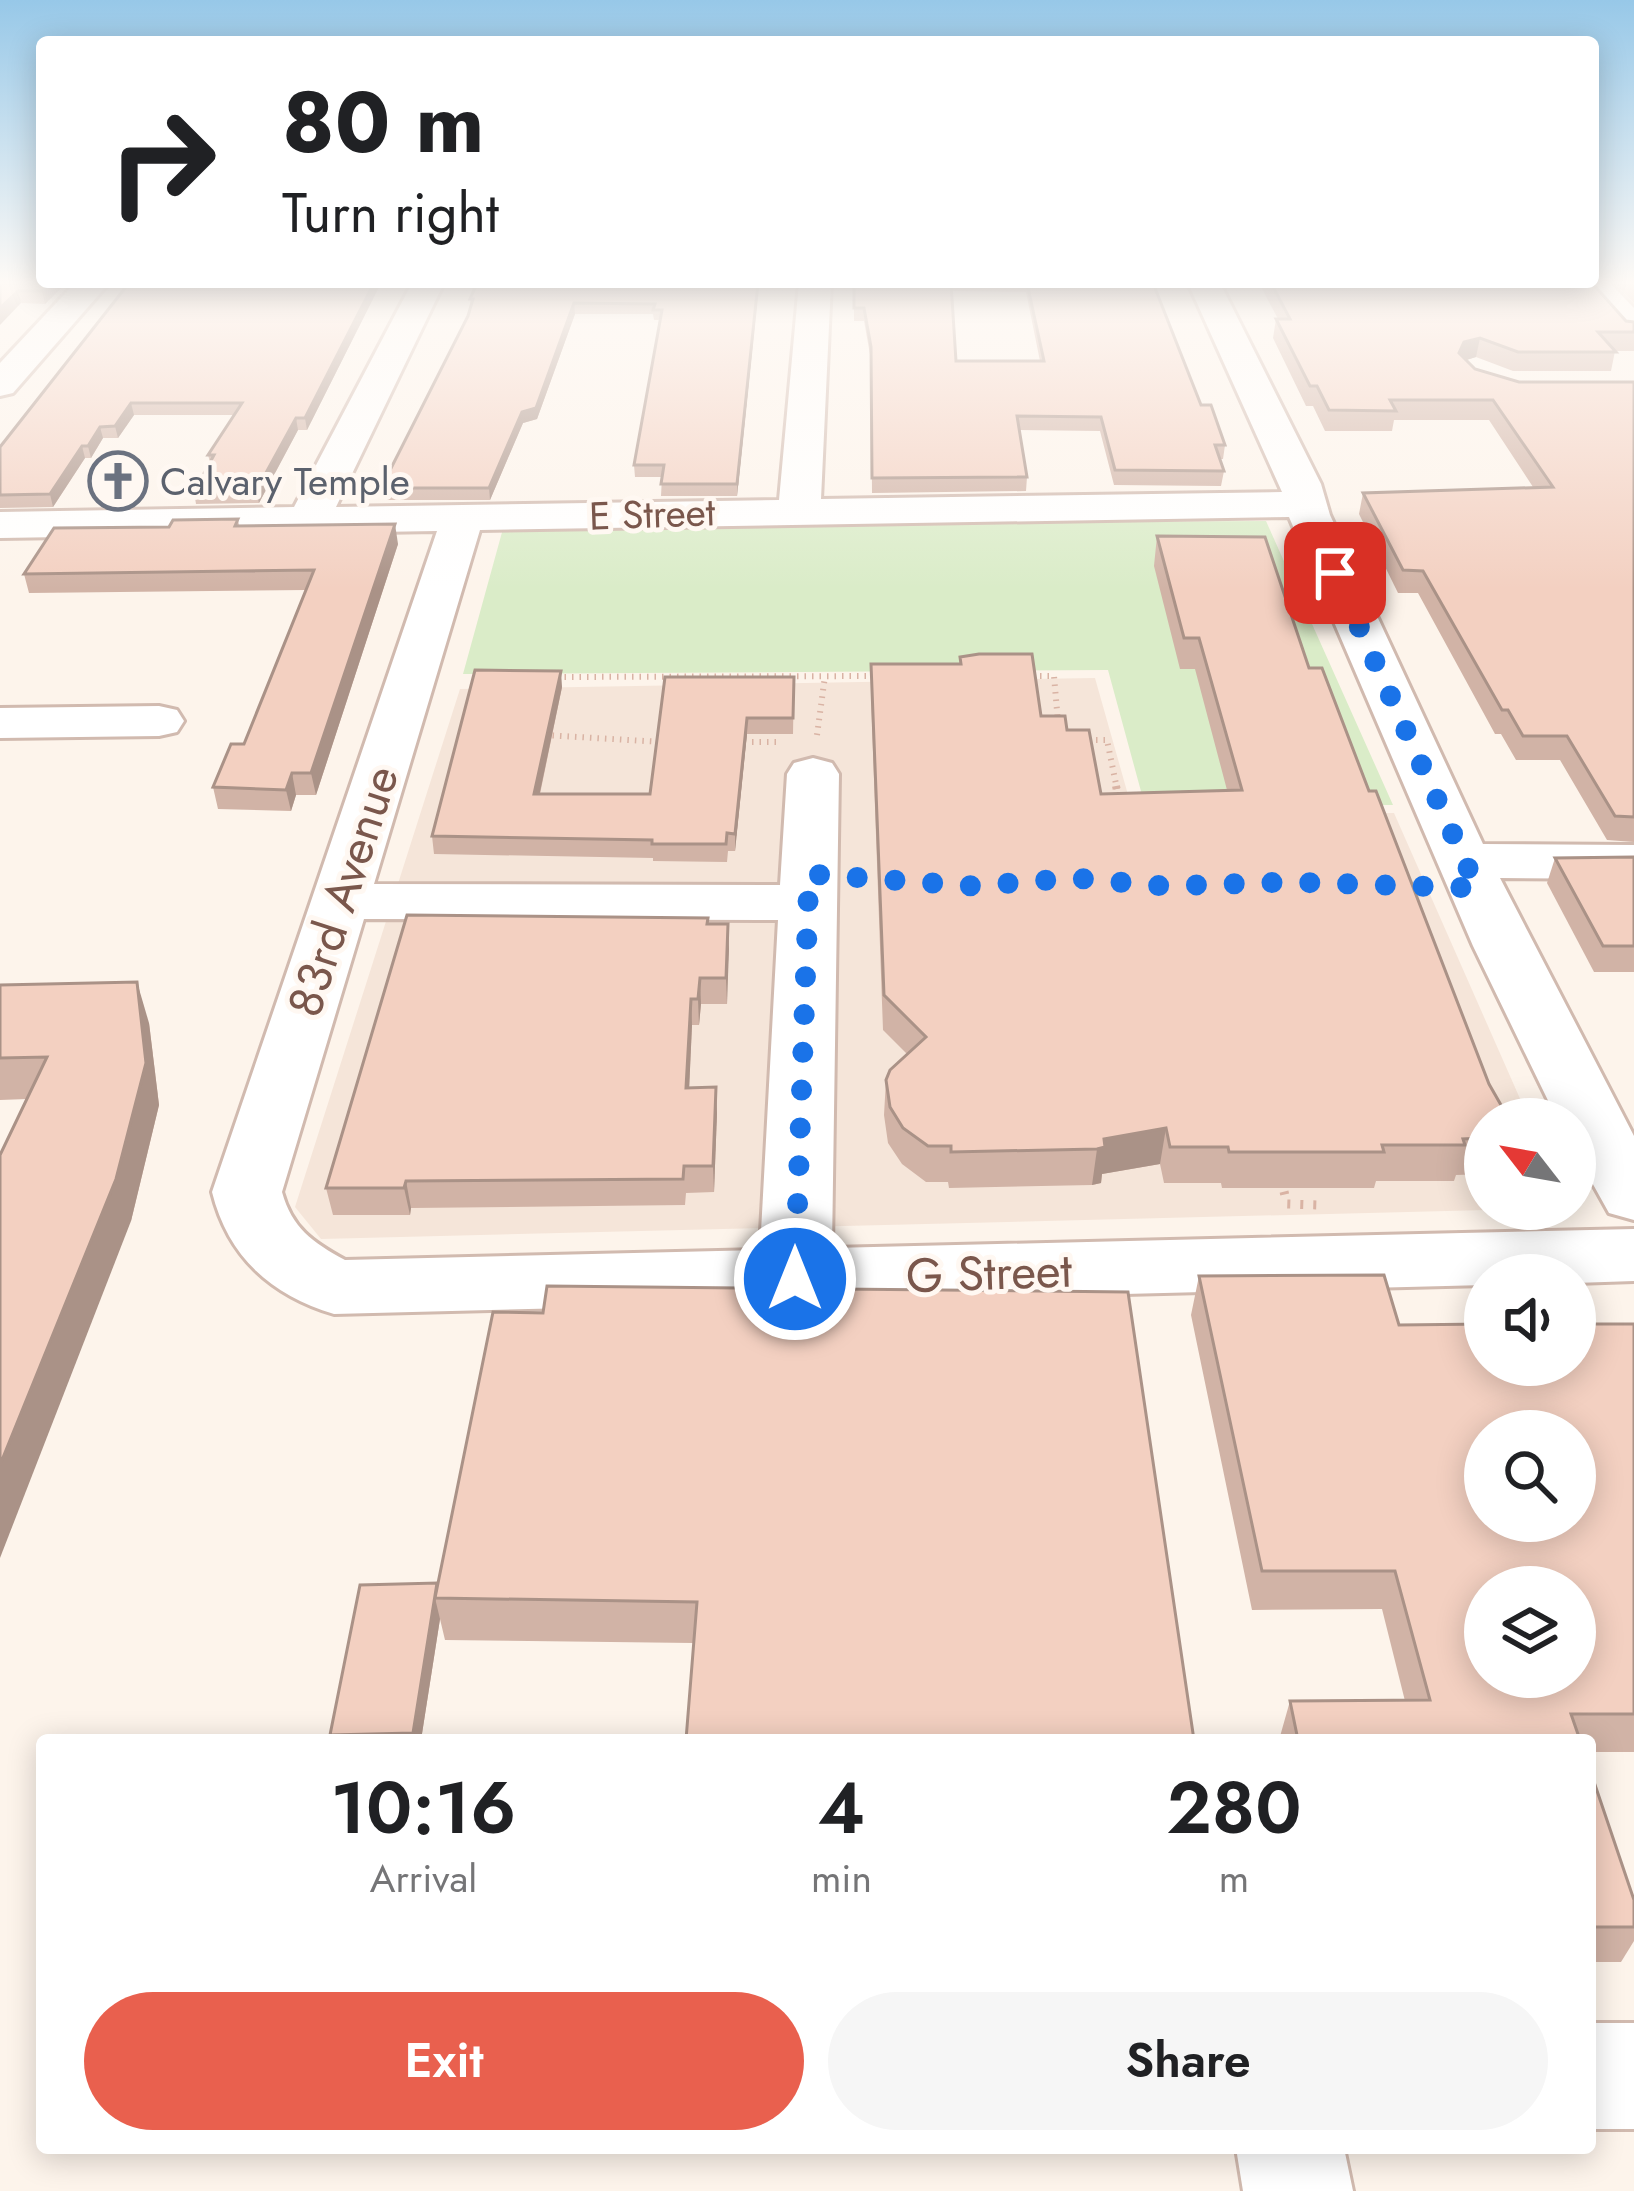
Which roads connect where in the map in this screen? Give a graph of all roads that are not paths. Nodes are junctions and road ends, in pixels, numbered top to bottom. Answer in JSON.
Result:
{"nodes":[{"id":1,"x":377,"y":385,"type":"edge"},
{"id":2,"x":808,"y":385,"type":"edge"},
{"id":3,"x":1253,"y":385,"type":"edge"},
{"id":4,"x":104,"y":503,"type":"dead end"},
{"id":5,"x":1305,"y":504,"type":"junction"},
{"id":6,"x":800,"y":509,"type":"junction"},
{"id":7,"x":313,"y":512,"type":"junction"},
{"id":8,"x":462,"y":519,"type":"junction"},
{"id":9,"x":3,"y":529,"type":"edge"},
{"id":10,"x":159,"y":721,"type":"dead end"},
{"id":11,"x":0,"y":723,"type":"edge"},
{"id":12,"x":815,"y":758,"type":"road end"},
{"id":13,"x":1466,"y":861,"type":"junction"},
{"id":14,"x":1634,"y":862,"type":"edge"},
{"id":15,"x":340,"y":901,"type":"junction"},
{"id":16,"x":807,"y":902,"type":"junction"},
{"id":17,"x":1634,"y":1196,"type":"edge"},
{"id":18,"x":1634,"y":1255,"type":"edge"},
{"id":19,"x":280,"y":1257,"type":"joint"},
{"id":20,"x":795,"y":1279,"type":"junction"},
{"id":21,"x":1596,"y":2076,"type":"edge"},
{"id":22,"x":1634,"y":2076,"type":"edge"},
{"id":23,"x":1291,"y":2154,"type":"edge"},
{"id":24,"x":1298,"y":2191,"type":"edge"}],
"edges":[{"from":1,"to":7,"type":"street"},
{"from":2,"to":6,"type":"street"},
{"from":3,"to":5,"type":"street"},
{"from":4,"to":7,"type":"street"},
{"from":5,"to":6,"type":"street","name":"E Street"},
{"from":5,"to":13,"type":"street"},
{"from":6,"to":8,"type":"street","name":"E Street"},
{"from":7,"to":8,"type":"street","name":"E Street"},
{"from":7,"to":9,"type":"street","name":"E Street"},
{"from":8,"to":15,"type":"street","name":"83rd Avenue"},
{"from":10,"to":11,"type":"street"},
{"from":12,"to":16,"type":"street"},
{"from":13,"to":14,"type":"street"},
{"from":13,"to":17,"type":"street"},
{"from":15,"to":16,"type":"street"},
{"from":15,"to":19,"type":"street","name":"83rd Avenue"},
{"from":16,"to":20,"type":"street"},
{"from":18,"to":20,"type":"street","name":"G Street"},
{"from":19,"to":20,"type":"street","name":"G Street"},
{"from":21,"to":22,"type":"street"},
{"from":23,"to":24,"type":"street"}]}
